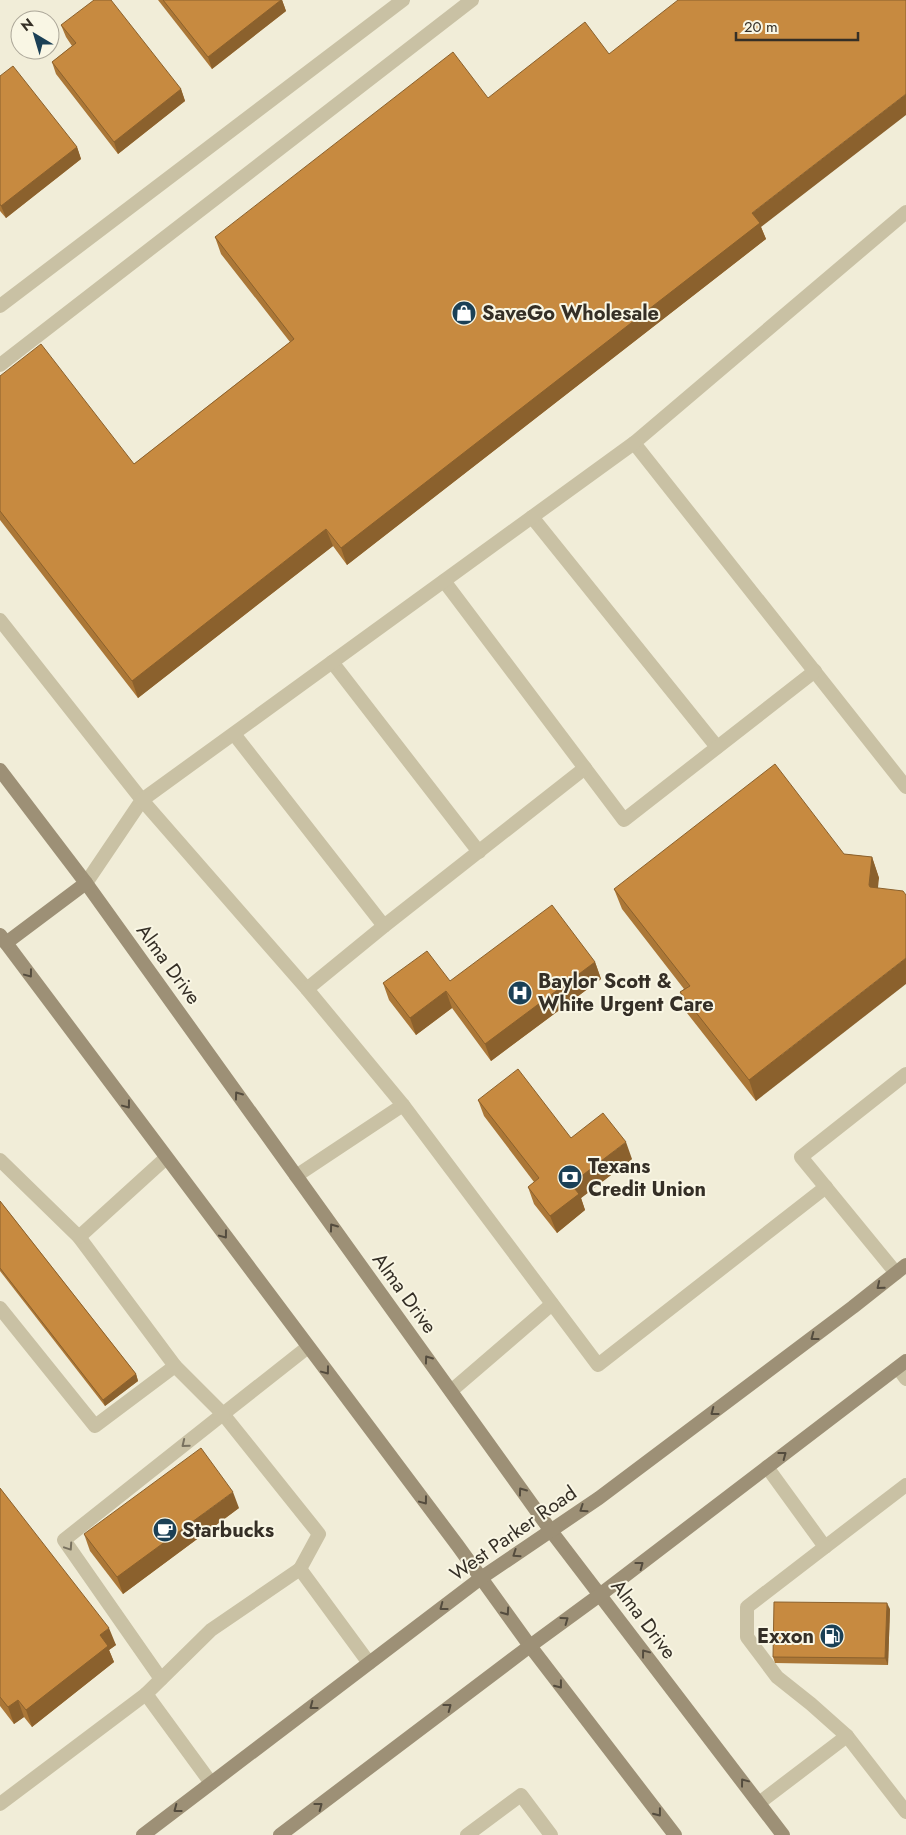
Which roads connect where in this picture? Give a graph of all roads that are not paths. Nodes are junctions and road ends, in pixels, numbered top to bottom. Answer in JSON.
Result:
{"nodes":[{"id":1,"x":403,"y":0,"type":"edge"},
{"id":2,"x":472,"y":0,"type":"edge"},
{"id":3,"x":906,"y":212,"type":"edge"},
{"id":4,"x":0,"y":306,"type":"edge"},
{"id":5,"x":0,"y":365,"type":"edge"},
{"id":6,"x":634,"y":442,"type":"junction"},
{"id":7,"x":532,"y":516,"type":"junction"},
{"id":8,"x":444,"y":581,"type":"junction"},
{"id":9,"x":0,"y":620,"type":"edge"},
{"id":10,"x":332,"y":662,"type":"junction"},
{"id":11,"x":815,"y":671,"type":"junction"},
{"id":12,"x":234,"y":734,"type":"junction"},
{"id":13,"x":717,"y":747,"type":"junction"},
{"id":14,"x":585,"y":768,"type":"junction"},
{"id":15,"x":0,"y":770,"type":"edge"},
{"id":16,"x":906,"y":787,"type":"edge"},
{"id":17,"x":142,"y":800,"type":"junction"},
{"id":18,"x":479,"y":852,"type":"junction"},
{"id":19,"x":86,"y":883,"type":"junction"},
{"id":20,"x":384,"y":926,"type":"junction"},
{"id":21,"x":3,"y":939,"type":"edge"},
{"id":22,"x":307,"y":989,"type":"junction"},
{"id":23,"x":906,"y":1074,"type":"edge"},
{"id":24,"x":404,"y":1105,"type":"junction"},
{"id":25,"x":166,"y":1158,"type":"junction"},
{"id":26,"x":0,"y":1160,"type":"edge"},
{"id":27,"x":296,"y":1176,"type":"junction"},
{"id":28,"x":826,"y":1187,"type":"junction"},
{"id":29,"x":79,"y":1237,"type":"junction"},
{"id":30,"x":901,"y":1269,"type":"edge"},
{"id":31,"x":552,"y":1304,"type":"junction"},
{"id":32,"x":0,"y":1308,"type":"edge"},
{"id":33,"x":308,"y":1347,"type":"junction"},
{"id":34,"x":175,"y":1366,"type":"junction"},
{"id":35,"x":903,"y":1369,"type":"edge"},
{"id":36,"x":450,"y":1391,"type":"junction"},
{"id":37,"x":223,"y":1414,"type":"junction"},
{"id":38,"x":767,"y":1467,"type":"junction"},
{"id":39,"x":906,"y":1485,"type":"edge"},
{"id":40,"x":551,"y":1530,"type":"junction"},
{"id":41,"x":825,"y":1546,"type":"junction"},
{"id":42,"x":300,"y":1569,"type":"junction"},
{"id":43,"x":482,"y":1578,"type":"junction"},
{"id":44,"x":601,"y":1594,"type":"junction"},
{"id":45,"x":530,"y":1646,"type":"junction"},
{"id":46,"x":369,"y":1663,"type":"junction"},
{"id":47,"x":161,"y":1679,"type":"junction"},
{"id":48,"x":146,"y":1694,"type":"junction"},
{"id":49,"x":847,"y":1736,"type":"junction"},
{"id":50,"x":211,"y":1783,"type":"junction"},
{"id":51,"x":759,"y":1803,"type":"junction"},
{"id":52,"x":0,"y":1804,"type":"edge"},
{"id":53,"x":906,"y":1812,"type":"edge"},
{"id":54,"x":143,"y":1835,"type":"edge"},
{"id":55,"x":280,"y":1835,"type":"edge"},
{"id":56,"x":467,"y":1835,"type":"edge"},
{"id":57,"x":551,"y":1835,"type":"edge"},
{"id":58,"x":675,"y":1835,"type":"edge"},
{"id":59,"x":784,"y":1835,"type":"edge"}],
"edges":[{"from":1,"to":4,"type":"lane"},
{"from":2,"to":5,"type":"lane"},
{"from":3,"to":6,"type":"lane"},
{"from":6,"to":7,"type":"lane"},
{"from":6,"to":11,"type":"lane"},
{"from":7,"to":8,"type":"lane"},
{"from":7,"to":13,"type":"lane"},
{"from":8,"to":10,"type":"lane"},
{"from":8,"to":14,"type":"lane"},
{"from":9,"to":17,"type":"lane"},
{"from":10,"to":12,"type":"lane"},
{"from":10,"to":18,"type":"lane"},
{"from":11,"to":13,"type":"lane"},
{"from":11,"to":16,"type":"lane"},
{"from":12,"to":17,"type":"lane"},
{"from":12,"to":20,"type":"lane"},
{"from":13,"to":14,"type":"lane"},
{"from":14,"to":18,"type":"lane"},
{"from":15,"to":19,"type":"main road","name":"Alma Drive"},
{"from":17,"to":19,"type":"lane"},
{"from":17,"to":22,"type":"lane"},
{"from":18,"to":20,"type":"lane"},
{"from":19,"to":21,"type":"main road"},
{"from":27,"to":19,"type":"main road","name":"Alma Drive","one_way":true},
{"from":20,"to":22,"type":"lane"},
{"from":21,"to":25,"type":"main road","one_way":true},
{"from":22,"to":24,"type":"lane"},
{"from":23,"to":28,"type":"lane"},
{"from":24,"to":27,"type":"lane"},
{"from":24,"to":31,"type":"lane"},
{"from":25,"to":29,"type":"lane"},
{"from":25,"to":33,"type":"main road","one_way":true},
{"from":26,"to":29,"type":"lane"},
{"from":36,"to":27,"type":"main road","name":"Alma Drive","one_way":true},
{"from":28,"to":30,"type":"lane"},
{"from":28,"to":31,"type":"lane"},
{"from":29,"to":34,"type":"lane"},
{"from":30,"to":40,"type":"main road","name":"West Parker Road","one_way":true},
{"from":31,"to":36,"type":"lane"},
{"from":32,"to":34,"type":"lane"},
{"from":33,"to":37,"type":"lane"},
{"from":33,"to":43,"type":"main road","one_way":true},
{"from":34,"to":37,"type":"lane"},
{"from":38,"to":35,"type":"main road","one_way":true},
{"from":40,"to":36,"type":"main road","name":"Alma Drive","one_way":true},
{"from":37,"to":42,"type":"lane"},
{"from":37,"to":47,"type":"lane","one_way":true},
{"from":38,"to":41,"type":"lane"},
{"from":44,"to":38,"type":"main road","one_way":true},
{"from":39,"to":41,"type":"lane"},
{"from":40,"to":43,"type":"main road","name":"West Parker Road","one_way":true},
{"from":40,"to":44,"type":"main road","name":"Alma Drive"},
{"from":41,"to":49,"type":"lane"},
{"from":42,"to":46,"type":"lane"},
{"from":42,"to":47,"type":"lane"},
{"from":43,"to":45,"type":"main road","one_way":true},
{"from":43,"to":46,"type":"main road","name":"West Parker Road","one_way":true},
{"from":45,"to":44,"type":"main road","one_way":true},
{"from":51,"to":44,"type":"main road","name":"Alma Drive","one_way":true},
{"from":55,"to":45,"type":"main road","one_way":true},
{"from":45,"to":58,"type":"main road","one_way":true},
{"from":46,"to":50,"type":"main road","name":"West Parker Road","one_way":true},
{"from":47,"to":48,"type":"lane"},
{"from":48,"to":50,"type":"lane"},
{"from":48,"to":52,"type":"lane"},
{"from":49,"to":51,"type":"lane"},
{"from":49,"to":53,"type":"lane"},
{"from":50,"to":54,"type":"main road","name":"West Parker Road","one_way":true},
{"from":51,"to":59,"type":"main road","name":"Alma Drive"},
{"from":56,"to":57,"type":"lane"}]}
